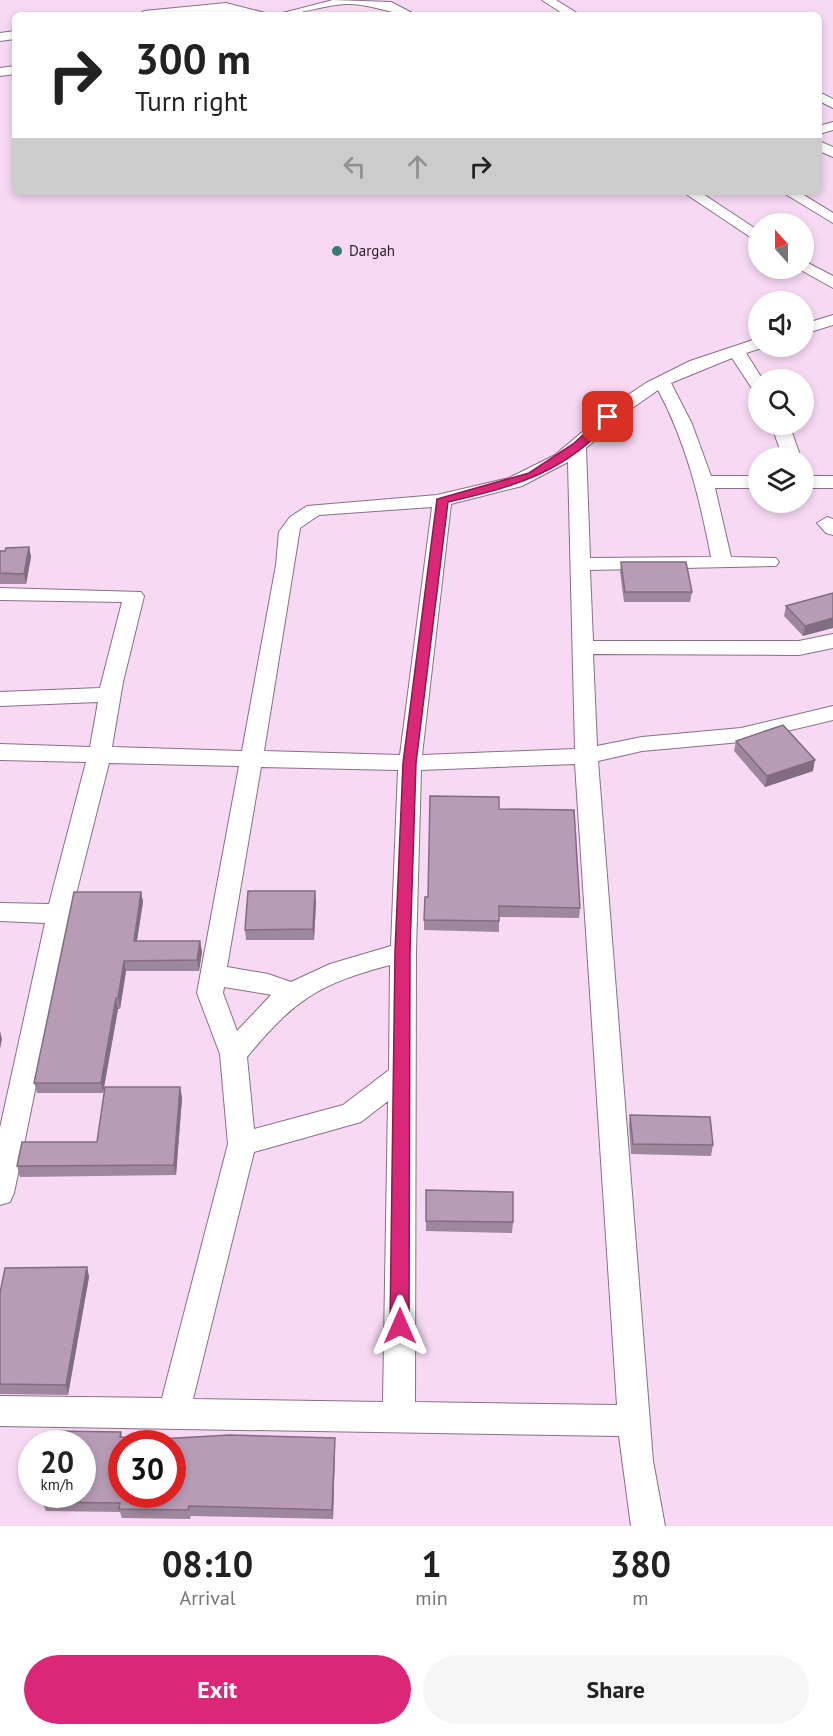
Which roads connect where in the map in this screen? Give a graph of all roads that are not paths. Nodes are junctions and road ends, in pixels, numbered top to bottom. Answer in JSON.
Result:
{"nodes":[{"id":1,"x":548,"y":0,"type":"edge"},
{"id":2,"x":341,"y":1,"type":"edge"},
{"id":3,"x":377,"y":2,"type":"edge"},
{"id":4,"x":238,"y":5,"type":"edge"},
{"id":5,"x":172,"y":12,"type":"edge"},
{"id":6,"x":211,"y":12,"type":"edge"},
{"id":7,"x":258,"y":12,"type":"edge"},
{"id":8,"x":313,"y":12,"type":"edge"},
{"id":9,"x":404,"y":12,"type":"edge"},
{"id":10,"x":569,"y":12,"type":"edge"},
{"id":11,"x":694,"y":195,"type":"edge"},
{"id":12,"x":794,"y":195,"type":"edge"},
{"id":13,"x":833,"y":219,"type":"edge"},
{"id":14,"x":748,"y":231,"type":"edge"},
{"id":15,"x":833,"y":266,"type":"edge"},
{"id":16,"x":814,"y":268,"type":"edge"},
{"id":17,"x":814,"y":272,"type":"edge"},
{"id":18,"x":833,"y":283,"type":"edge"},
{"id":19,"x":833,"y":320,"type":"edge"},
{"id":20,"x":814,"y":326,"type":"edge"},
{"id":21,"x":748,"y":347,"type":"edge"},
{"id":22,"x":736,"y":351,"type":"junction"},
{"id":23,"x":748,"y":369,"type":"edge"},
{"id":24,"x":661,"y":381,"type":"junction"},
{"id":25,"x":577,"y":447,"type":"junction"},
{"id":26,"x":748,"y":482,"type":"edge"},
{"id":27,"x":814,"y":482,"type":"edge"},
{"id":28,"x":833,"y":482,"type":"edge"},
{"id":29,"x":705,"y":483,"type":"junction"},
{"id":30,"x":442,"y":499,"type":"junction"},
{"id":31,"x":722,"y":562,"type":"junction"},
{"id":32,"x":769,"y":562,"type":"dead end"},
{"id":33,"x":579,"y":564,"type":"junction"},
{"id":34,"x":0,"y":594,"type":"edge"},
{"id":35,"x":833,"y":641,"type":"edge"},
{"id":36,"x":582,"y":647,"type":"junction"},
{"id":37,"x":110,"y":695,"type":"junction"},
{"id":38,"x":0,"y":699,"type":"edge"},
{"id":39,"x":833,"y":713,"type":"edge"},
{"id":40,"x":0,"y":752,"type":"edge"},
{"id":41,"x":100,"y":753,"type":"junction"},
{"id":42,"x":586,"y":756,"type":"junction"},
{"id":43,"x":252,"y":759,"type":"junction"},
{"id":44,"x":410,"y":763,"type":"junction"},
{"id":45,"x":0,"y":912,"type":"edge"},
{"id":46,"x":59,"y":914,"type":"junction"},
{"id":47,"x":403,"y":952,"type":"junction"},
{"id":48,"x":213,"y":975,"type":"junction"},
{"id":49,"x":294,"y":993,"type":"junction"},
{"id":50,"x":233,"y":1054,"type":"junction"},
{"id":51,"x":401,"y":1076,"type":"junction"},
{"id":52,"x":242,"y":1144,"type":"junction"},
{"id":53,"x":0,"y":1193,"type":"edge"},
{"id":54,"x":0,"y":1411,"type":"edge"},
{"id":55,"x":174,"y":1412,"type":"junction"},
{"id":56,"x":399,"y":1417,"type":"junction"},
{"id":57,"x":634,"y":1421,"type":"junction"},
{"id":58,"x":648,"y":1526,"type":"edge"}],
"edges":[{"from":1,"to":10,"type":"street"},
{"from":2,"to":3,"type":"street"},
{"from":2,"to":8,"type":"street"},
{"from":3,"to":9,"type":"street"},
{"from":4,"to":5,"type":"street"},
{"from":4,"to":6,"type":"street"},
{"from":4,"to":7,"type":"street"},
{"from":11,"to":14,"type":"street"},
{"from":12,"to":13,"type":"street"},
{"from":15,"to":16,"type":"street"},
{"from":17,"to":18,"type":"street"},
{"from":19,"to":20,"type":"street"},
{"from":21,"to":22,"type":"street"},
{"from":22,"to":23,"type":"street"},
{"from":22,"to":24,"type":"street"},
{"from":24,"to":25,"type":"street"},
{"from":24,"to":29,"type":"street"},
{"from":25,"to":30,"type":"street"},
{"from":25,"to":33,"type":"street"},
{"from":26,"to":29,"type":"street"},
{"from":27,"to":28,"type":"street"},
{"from":29,"to":31,"type":"street"},
{"from":30,"to":43,"type":"street"},
{"from":30,"to":44,"type":"street"},
{"from":31,"to":32,"type":"street"},
{"from":31,"to":33,"type":"street"},
{"from":33,"to":36,"type":"street"},
{"from":34,"to":37,"type":"street"},
{"from":35,"to":36,"type":"street"},
{"from":36,"to":42,"type":"street"},
{"from":37,"to":38,"type":"street"},
{"from":37,"to":41,"type":"street"},
{"from":39,"to":42,"type":"street"},
{"from":40,"to":41,"type":"street"},
{"from":41,"to":43,"type":"street"},
{"from":41,"to":46,"type":"street"},
{"from":42,"to":44,"type":"street"},
{"from":42,"to":57,"type":"street"},
{"from":43,"to":44,"type":"street"},
{"from":43,"to":48,"type":"street"},
{"from":44,"to":47,"type":"street"},
{"from":45,"to":46,"type":"street"},
{"from":46,"to":53,"type":"street"},
{"from":47,"to":49,"type":"street"},
{"from":47,"to":51,"type":"street"},
{"from":48,"to":49,"type":"street"},
{"from":48,"to":50,"type":"street"},
{"from":49,"to":50,"type":"street"},
{"from":50,"to":52,"type":"street"},
{"from":51,"to":52,"type":"street"},
{"from":51,"to":56,"type":"street"},
{"from":52,"to":55,"type":"street"},
{"from":54,"to":55,"type":"street"},
{"from":55,"to":56,"type":"street"},
{"from":56,"to":57,"type":"street"},
{"from":57,"to":58,"type":"street"}]}
